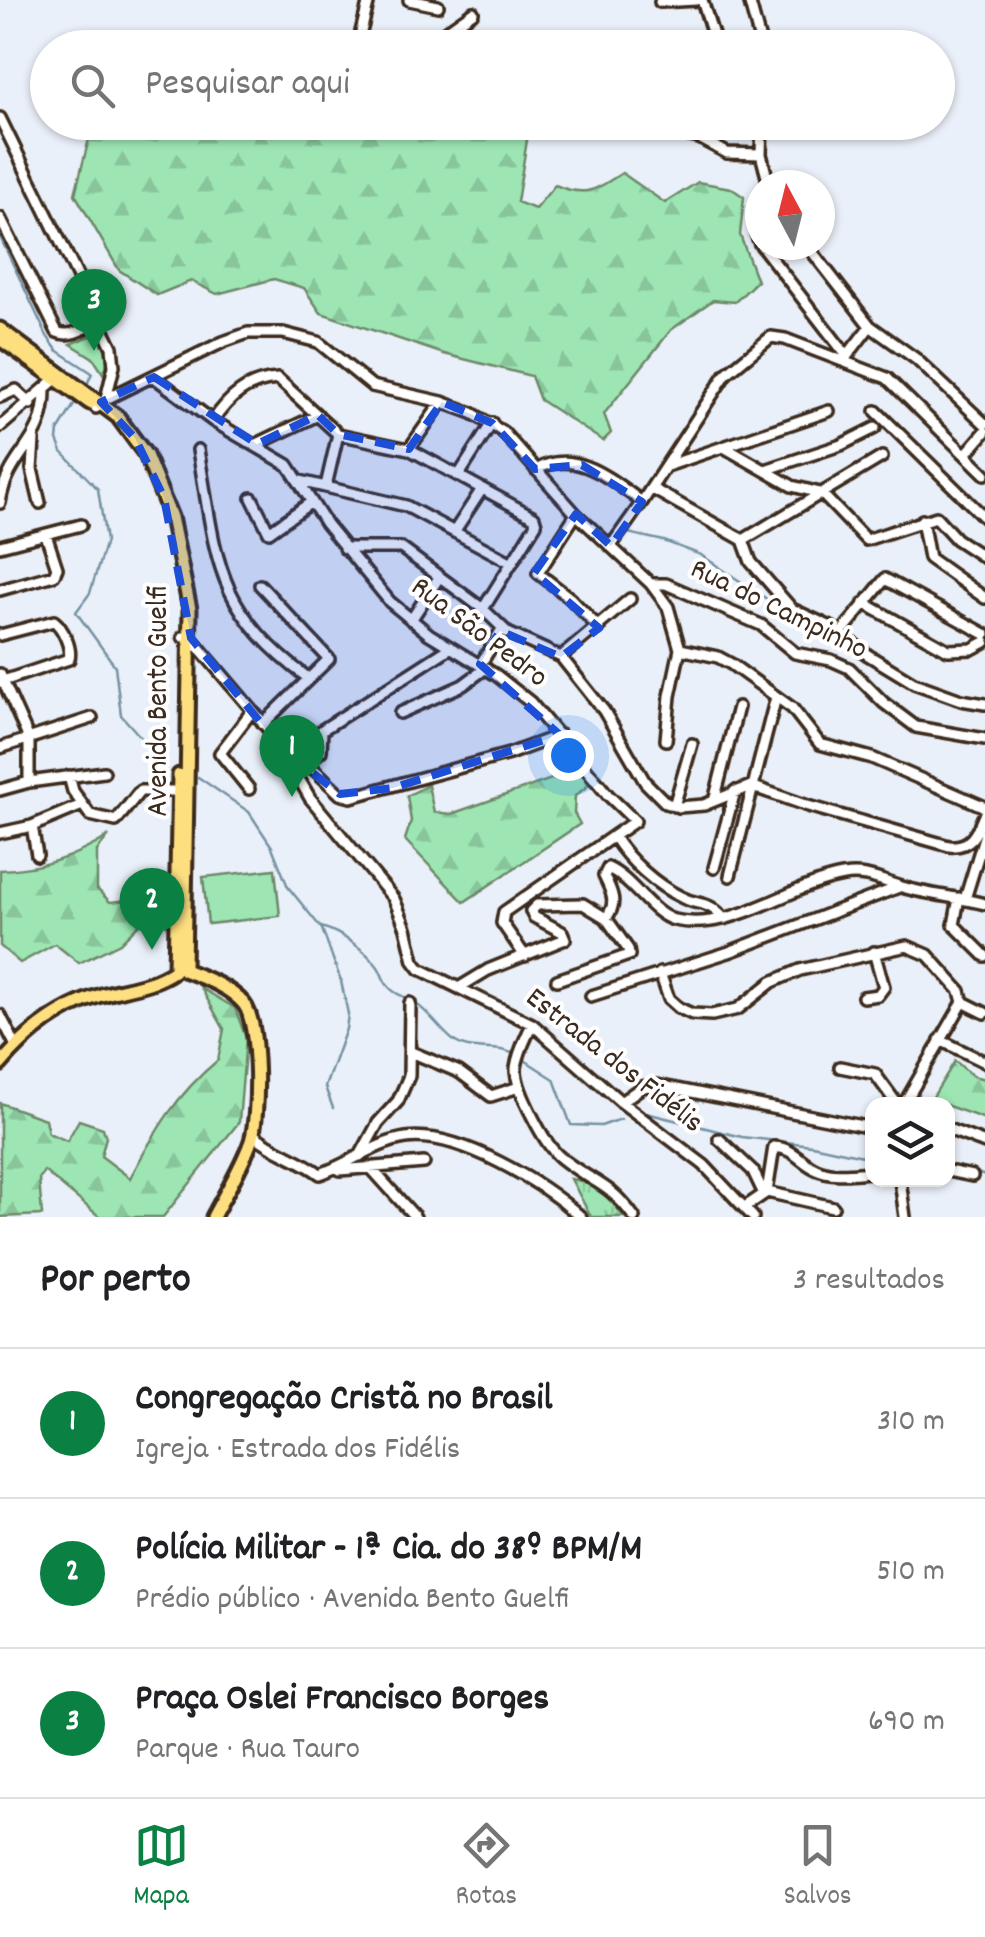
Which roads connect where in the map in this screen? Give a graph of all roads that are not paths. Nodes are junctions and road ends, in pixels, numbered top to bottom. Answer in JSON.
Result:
{"nodes":[{"id":1,"x":368,"y":0,"type":"edge"},
{"id":2,"x":410,"y":0,"type":"edge"},
{"id":3,"x":699,"y":0,"type":"edge"},
{"id":4,"x":750,"y":0,"type":"edge"},
{"id":5,"x":660,"y":2,"type":"edge"},
{"id":6,"x":438,"y":6,"type":"dead end"},
{"id":7,"x":473,"y":12,"type":"dead end"},
{"id":8,"x":361,"y":30,"type":"edge"},
{"id":9,"x":448,"y":30,"type":"edge"},
{"id":10,"x":710,"y":30,"type":"edge"},
{"id":11,"x":758,"y":30,"type":"edge"},
{"id":12,"x":2,"y":126,"type":"edge"},
{"id":13,"x":704,"y":140,"type":"edge"},
{"id":14,"x":761,"y":140,"type":"edge"},
{"id":15,"x":761,"y":154,"type":"junction"},
{"id":16,"x":765,"y":170,"type":"edge"},
{"id":17,"x":0,"y":218,"type":"edge"},
{"id":18,"x":772,"y":260,"type":"edge"},
{"id":19,"x":819,"y":260,"type":"edge"},
{"id":20,"x":101,"y":319,"type":"junction"},
{"id":21,"x":870,"y":326,"type":"junction"},
{"id":22,"x":0,"y":329,"type":"edge"},
{"id":23,"x":0,"y":339,"type":"edge"},
{"id":24,"x":846,"y":358,"type":"junction"},
{"id":25,"x":154,"y":378,"type":"junction"},
{"id":26,"x":64,"y":380,"type":"junction"},
{"id":27,"x":45,"y":391,"type":"junction"},
{"id":28,"x":0,"y":397,"type":"edge"},
{"id":29,"x":96,"y":400,"type":"junction"},
{"id":30,"x":442,"y":402,"type":"junction"},
{"id":31,"x":31,"y":404,"type":"junction"},
{"id":32,"x":829,"y":411,"type":"dead end"},
{"id":33,"x":876,"y":411,"type":"dead end"},
{"id":34,"x":318,"y":415,"type":"junction"},
{"id":35,"x":213,"y":421,"type":"junction"},
{"id":36,"x":492,"y":423,"type":"junction"},
{"id":37,"x":985,"y":424,"type":"edge"},
{"id":38,"x":0,"y":427,"type":"edge"},
{"id":39,"x":875,"y":428,"type":"dead end"},
{"id":40,"x":985,"y":432,"type":"edge"},
{"id":41,"x":338,"y":434,"type":"junction"},
{"id":42,"x":34,"y":440,"type":"junction"},
{"id":43,"x":257,"y":444,"type":"junction"},
{"id":44,"x":724,"y":447,"type":"junction"},
{"id":45,"x":409,"y":449,"type":"junction"},
{"id":46,"x":198,"y":450,"type":"dead end"},
{"id":47,"x":966,"y":454,"type":"junction"},
{"id":48,"x":882,"y":457,"type":"dead end"},
{"id":49,"x":668,"y":466,"type":"junction"},
{"id":50,"x":536,"y":470,"type":"junction"},
{"id":51,"x":765,"y":470,"type":"junction"},
{"id":52,"x":459,"y":474,"type":"junction"},
{"id":53,"x":985,"y":474,"type":"edge"},
{"id":54,"x":300,"y":481,"type":"junction"},
{"id":55,"x":326,"y":486,"type":"junction"},
{"id":56,"x":651,"y":488,"type":"junction"},
{"id":57,"x":482,"y":489,"type":"junction"},
{"id":58,"x":822,"y":494,"type":"junction"},
{"id":59,"x":252,"y":498,"type":"dead end"},
{"id":60,"x":642,"y":502,"type":"junction"},
{"id":61,"x":0,"y":503,"type":"edge"},
{"id":62,"x":40,"y":503,"type":"dead end"},
{"id":63,"x":310,"y":503,"type":"junction"},
{"id":64,"x":576,"y":514,"type":"junction"},
{"id":65,"x":985,"y":518,"type":"edge"},
{"id":66,"x":922,"y":520,"type":"junction"},
{"id":67,"x":81,"y":525,"type":"dead end"},
{"id":68,"x":454,"y":532,"type":"junction"},
{"id":69,"x":46,"y":534,"type":"junction"},
{"id":70,"x":744,"y":540,"type":"junction"},
{"id":71,"x":0,"y":546,"type":"edge"},
{"id":72,"x":611,"y":546,"type":"junction"},
{"id":73,"x":344,"y":548,"type":"junction"},
{"id":74,"x":985,"y":558,"type":"edge"},
{"id":75,"x":512,"y":564,"type":"junction"},
{"id":76,"x":438,"y":578,"type":"junction"},
{"id":77,"x":651,"y":584,"type":"junction"},
{"id":78,"x":260,"y":585,"type":"dead end"},
{"id":79,"x":0,"y":590,"type":"edge"},
{"id":80,"x":985,"y":598,"type":"edge"},
{"id":81,"x":630,"y":600,"type":"dead end"},
{"id":82,"x":864,"y":602,"type":"junction"},
{"id":83,"x":482,"y":608,"type":"junction"},
{"id":84,"x":411,"y":620,"type":"junction"},
{"id":85,"x":598,"y":628,"type":"junction"},
{"id":86,"x":502,"y":630,"type":"junction"},
{"id":87,"x":841,"y":633,"type":"junction"},
{"id":88,"x":985,"y":634,"type":"edge"},
{"id":89,"x":0,"y":636,"type":"edge"},
{"id":90,"x":187,"y":638,"type":"junction"},
{"id":91,"x":985,"y":642,"type":"edge"},
{"id":92,"x":450,"y":648,"type":"junction"},
{"id":93,"x":680,"y":650,"type":"junction"},
{"id":94,"x":562,"y":658,"type":"junction"},
{"id":95,"x":483,"y":666,"type":"junction"},
{"id":96,"x":308,"y":678,"type":"junction"},
{"id":97,"x":1,"y":679,"type":"edge"},
{"id":98,"x":776,"y":697,"type":"junction"},
{"id":99,"x":985,"y":704,"type":"edge"},
{"id":100,"x":738,"y":707,"type":"dead end"},
{"id":101,"x":252,"y":710,"type":"junction"},
{"id":102,"x":400,"y":713,"type":"dead end"},
{"id":103,"x":92,"y":718,"type":"dead end"},
{"id":104,"x":264,"y":724,"type":"junction"},
{"id":105,"x":560,"y":735,"type":"junction"},
{"id":106,"x":985,"y":738,"type":"edge"},
{"id":107,"x":29,"y":739,"type":"junction"},
{"id":108,"x":666,"y":740,"type":"dead end"},
{"id":109,"x":692,"y":744,"type":"dead end"},
{"id":110,"x":0,"y":748,"type":"edge"},
{"id":111,"x":284,"y":752,"type":"junction"},
{"id":112,"x":305,"y":764,"type":"junction"},
{"id":113,"x":104,"y":772,"type":"dead end"},
{"id":114,"x":183,"y":772,"type":"junction"},
{"id":115,"x":70,"y":776,"type":"junction"},
{"id":116,"x":29,"y":782,"type":"junction"},
{"id":117,"x":751,"y":786,"type":"junction"},
{"id":118,"x":250,"y":789,"type":"dead end"},
{"id":119,"x":0,"y":790,"type":"edge"},
{"id":120,"x":178,"y":791,"type":"junction"},
{"id":121,"x":735,"y":791,"type":"junction"},
{"id":122,"x":714,"y":801,"type":"junction"},
{"id":123,"x":82,"y":805,"type":"junction"},
{"id":124,"x":674,"y":806,"type":"junction"},
{"id":125,"x":984,"y":822,"type":"edge"},
{"id":126,"x":32,"y":826,"type":"junction"},
{"id":127,"x":0,"y":833,"type":"edge"},
{"id":128,"x":614,"y":837,"type":"junction"},
{"id":129,"x":37,"y":855,"type":"dead end"},
{"id":130,"x":714,"y":868,"type":"dead end"},
{"id":131,"x":649,"y":875,"type":"junction"},
{"id":132,"x":730,"y":876,"type":"dead end"},
{"id":133,"x":899,"y":887,"type":"junction"},
{"id":134,"x":962,"y":898,"type":"junction"},
{"id":135,"x":650,"y":902,"type":"junction"},
{"id":136,"x":985,"y":904,"type":"edge"},
{"id":137,"x":606,"y":918,"type":"junction"},
{"id":138,"x":724,"y":918,"type":"junction"},
{"id":139,"x":874,"y":952,"type":"junction"},
{"id":140,"x":525,"y":956,"type":"junction"},
{"id":141,"x":985,"y":956,"type":"edge"},
{"id":142,"x":179,"y":972,"type":"junction"},
{"id":143,"x":660,"y":973,"type":"junction"},
{"id":144,"x":557,"y":980,"type":"dead end"},
{"id":145,"x":460,"y":988,"type":"junction"},
{"id":146,"x":590,"y":996,"type":"dead end"},
{"id":147,"x":863,"y":997,"type":"dead end"},
{"id":148,"x":962,"y":1002,"type":"junction"},
{"id":149,"x":410,"y":1003,"type":"dead end"},
{"id":150,"x":985,"y":1013,"type":"edge"},
{"id":151,"x":0,"y":1015,"type":"edge"},
{"id":152,"x":532,"y":1024,"type":"junction"},
{"id":153,"x":940,"y":1040,"type":"junction"},
{"id":154,"x":16,"y":1046,"type":"junction"},
{"id":155,"x":411,"y":1052,"type":"junction"},
{"id":156,"x":985,"y":1062,"type":"edge"},
{"id":157,"x":0,"y":1065,"type":"edge"},
{"id":158,"x":840,"y":1067,"type":"dead end"},
{"id":159,"x":519,"y":1087,"type":"junction"},
{"id":160,"x":894,"y":1097,"type":"edge"},
{"id":161,"x":904,"y":1097,"type":"edge"},
{"id":162,"x":621,"y":1102,"type":"junction"},
{"id":163,"x":865,"y":1127,"type":"edge"},
{"id":164,"x":955,"y":1131,"type":"edge"},
{"id":165,"x":253,"y":1134,"type":"junction"},
{"id":166,"x":719,"y":1138,"type":"dead end"},
{"id":167,"x":985,"y":1143,"type":"edge"},
{"id":168,"x":358,"y":1158,"type":"junction"},
{"id":169,"x":424,"y":1162,"type":"dead end"},
{"id":170,"x":370,"y":1167,"type":"junction"},
{"id":171,"x":332,"y":1170,"type":"junction"},
{"id":172,"x":865,"y":1172,"type":"edge"},
{"id":173,"x":955,"y":1172,"type":"edge"},
{"id":174,"x":972,"y":1176,"type":"dead end"},
{"id":175,"x":901,"y":1187,"type":"edge"},
{"id":176,"x":765,"y":1193,"type":"junction"},
{"id":177,"x":745,"y":1207,"type":"junction"},
{"id":178,"x":833,"y":1207,"type":"dead end"},
{"id":179,"x":213,"y":1217,"type":"edge"},
{"id":180,"x":415,"y":1217,"type":"edge"},
{"id":181,"x":581,"y":1217,"type":"edge"},
{"id":182,"x":634,"y":1217,"type":"edge"},
{"id":183,"x":753,"y":1217,"type":"edge"},
{"id":184,"x":905,"y":1217,"type":"edge"}],
"edges":[{"from":1,"to":8,"type":"street"},
{"from":2,"to":6,"type":"street"},
{"from":3,"to":5,"type":"street"},
{"from":3,"to":10,"type":"street"},
{"from":4,"to":11,"type":"street"},
{"from":7,"to":9,"type":"street"},
{"from":12,"to":20,"type":"street"},
{"from":13,"to":15,"type":"street"},
{"from":14,"to":15,"type":"street"},
{"from":15,"to":16,"type":"street"},
{"from":17,"to":20,"type":"street"},
{"from":18,"to":24,"type":"street"},
{"from":19,"to":21,"type":"street"},
{"from":20,"to":29,"type":"street"},
{"from":21,"to":24,"type":"street"},
{"from":21,"to":37,"type":"street"},
{"from":22,"to":26,"type":"main road","name":"Avenida Bento Guelfi"},
{"from":23,"to":26,"type":"main road","name":"Avenida Bento Guelfi"},
{"from":24,"to":47,"type":"street"},
{"from":24,"to":49,"type":"street"},
{"from":25,"to":29,"type":"street"},
{"from":25,"to":30,"type":"street"},
{"from":25,"to":35,"type":"street","name":"Rua São Pedro"},
{"from":26,"to":27,"type":"street"},
{"from":26,"to":29,"type":"main road","name":"Avenida Bento Guelfi"},
{"from":27,"to":31,"type":"street"},
{"from":27,"to":42,"type":"street"},
{"from":28,"to":31,"type":"street"},
{"from":29,"to":90,"type":"main road","name":"Avenida Bento Guelfi"},
{"from":30,"to":36,"type":"street"},
{"from":30,"to":45,"type":"street"},
{"from":31,"to":38,"type":"street"},
{"from":32,"to":44,"type":"street"},
{"from":33,"to":65,"type":"street"},
{"from":34,"to":35,"type":"street"},
{"from":34,"to":41,"type":"street"},
{"from":34,"to":43,"type":"street"},
{"from":35,"to":43,"type":"street","name":"Rua São Pedro"},
{"from":36,"to":50,"type":"street"},
{"from":36,"to":52,"type":"street"},
{"from":39,"to":51,"type":"street"},
{"from":40,"to":47,"type":"street"},
{"from":41,"to":45,"type":"street"},
{"from":41,"to":55,"type":"street"},
{"from":42,"to":61,"type":"street"},
{"from":42,"to":62,"type":"street"},
{"from":43,"to":54,"type":"street","name":"Rua São Pedro"},
{"from":44,"to":49,"type":"street"},
{"from":44,"to":51,"type":"street"},
{"from":45,"to":52,"type":"street"},
{"from":46,"to":96,"type":"street"},
{"from":47,"to":53,"type":"street"},
{"from":48,"to":58,"type":"street"},
{"from":49,"to":56,"type":"street"},
{"from":50,"to":60,"type":"street"},
{"from":50,"to":64,"type":"street"},
{"from":51,"to":58,"type":"street"},
{"from":52,"to":57,"type":"street"},
{"from":54,"to":55,"type":"street"},
{"from":54,"to":63,"type":"street","name":"Rua São Pedro"},
{"from":55,"to":68,"type":"street"},
{"from":56,"to":60,"type":"street"},
{"from":56,"to":70,"type":"street"},
{"from":57,"to":68,"type":"street"},
{"from":57,"to":75,"type":"street"},
{"from":58,"to":66,"type":"street"},
{"from":58,"to":70,"type":"street"},
{"from":59,"to":63,"type":"street"},
{"from":60,"to":72,"type":"street"},
{"from":63,"to":73,"type":"street","name":"Rua São Pedro"},
{"from":64,"to":72,"type":"street"},
{"from":64,"to":85,"type":"street"},
{"from":66,"to":74,"type":"street"},
{"from":66,"to":80,"type":"street"},
{"from":67,"to":69,"type":"street"},
{"from":68,"to":75,"type":"street"},
{"from":69,"to":71,"type":"street"},
{"from":69,"to":79,"type":"street"},
{"from":70,"to":87,"type":"street"},
{"from":72,"to":77,"type":"street"},
{"from":73,"to":76,"type":"street"},
{"from":73,"to":84,"type":"street","name":"Rua São Pedro"},
{"from":75,"to":83,"type":"street"},
{"from":76,"to":83,"type":"street"},
{"from":76,"to":84,"type":"street"},
{"from":77,"to":93,"type":"street"},
{"from":77,"to":106,"type":"street","name":"Rua do Campinho"},
{"from":78,"to":96,"type":"street"},
{"from":81,"to":85,"type":"street"},
{"from":82,"to":87,"type":"street"},
{"from":82,"to":88,"type":"street"},
{"from":82,"to":91,"type":"street"},
{"from":83,"to":86,"type":"street"},
{"from":84,"to":92,"type":"street","name":"Rua São Pedro"},
{"from":85,"to":94,"type":"street"},
{"from":86,"to":94,"type":"street"},
{"from":86,"to":95,"type":"street"},
{"from":87,"to":99,"type":"street"},
{"from":89,"to":97,"type":"street"},
{"from":90,"to":101,"type":"street","name":"Estrada dos Fidélis"},
{"from":90,"to":114,"type":"main road","name":"Avenida Bento Guelfi"},
{"from":92,"to":95,"type":"street","name":"Rua São Pedro"},
{"from":92,"to":112,"type":"street"},
{"from":93,"to":98,"type":"street"},
{"from":93,"to":108,"type":"street"},
{"from":94,"to":124,"type":"street"},
{"from":95,"to":102,"type":"street"},
{"from":95,"to":105,"type":"street","name":"Rua São Pedro"},
{"from":96,"to":104,"type":"street"},
{"from":97,"to":107,"type":"street"},
{"from":98,"to":117,"type":"street"},
{"from":98,"to":125,"type":"street"},
{"from":100,"to":122,"type":"street"},
{"from":101,"to":104,"type":"street","name":"Estrada dos Fidélis"},
{"from":101,"to":118,"type":"street"},
{"from":103,"to":107,"type":"street"},
{"from":104,"to":111,"type":"street","name":"Estrada dos Fidélis"},
{"from":105,"to":112,"type":"street"},
{"from":105,"to":128,"type":"street","name":"Rua São Pedro"},
{"from":107,"to":110,"type":"street"},
{"from":107,"to":116,"type":"street"},
{"from":109,"to":124,"type":"street"},
{"from":111,"to":112,"type":"street"},
{"from":111,"to":145,"type":"street","name":"Estrada dos Fidélis"},
{"from":113,"to":115,"type":"street"},
{"from":114,"to":120,"type":"main road","name":"Avenida Bento Guelfi"},
{"from":114,"to":142,"type":"main road","name":"Avenida Bento Guelfi"},
{"from":115,"to":116,"type":"street"},
{"from":115,"to":123,"type":"street"},
{"from":116,"to":119,"type":"street"},
{"from":117,"to":121,"type":"street"},
{"from":117,"to":125,"type":"street"},
{"from":117,"to":132,"type":"street"},
{"from":120,"to":123,"type":"street"},
{"from":120,"to":142,"type":"main road","name":"Avenida Bento Guelfi"},
{"from":121,"to":122,"type":"street"},
{"from":121,"to":130,"type":"street"},
{"from":122,"to":124,"type":"street"},
{"from":123,"to":126,"type":"street"},
{"from":125,"to":134,"type":"street"},
{"from":126,"to":127,"type":"street"},
{"from":126,"to":129,"type":"street"},
{"from":128,"to":131,"type":"street"},
{"from":128,"to":140,"type":"street"},
{"from":131,"to":135,"type":"street"},
{"from":131,"to":138,"type":"street"},
{"from":133,"to":134,"type":"street"},
{"from":133,"to":138,"type":"street"},
{"from":133,"to":143,"type":"street"},
{"from":134,"to":136,"type":"street"},
{"from":134,"to":141,"type":"street"},
{"from":135,"to":137,"type":"street"},
{"from":135,"to":138,"type":"street"},
{"from":137,"to":140,"type":"street"},
{"from":137,"to":144,"type":"street"},
{"from":139,"to":143,"type":"street"},
{"from":139,"to":147,"type":"street"},
{"from":139,"to":148,"type":"street"},
{"from":140,"to":145,"type":"street"},
{"from":142,"to":154,"type":"main road"},
{"from":142,"to":165,"type":"main road"},
{"from":143,"to":146,"type":"street"},
{"from":145,"to":152,"type":"street","name":"Estrada dos Fidélis"},
{"from":148,"to":150,"type":"street"},
{"from":148,"to":153,"type":"street"},
{"from":149,"to":155,"type":"street"},
{"from":151,"to":154,"type":"street"},
{"from":152,"to":159,"type":"street"},
{"from":152,"to":162,"type":"street","name":"Estrada dos Fidélis"},
{"from":153,"to":156,"type":"street"},
{"from":153,"to":161,"type":"street"},
{"from":154,"to":157,"type":"main road"},
{"from":155,"to":159,"type":"street"},
{"from":155,"to":168,"type":"street"},
{"from":158,"to":160,"type":"street"},
{"from":159,"to":182,"type":"street"},
{"from":162,"to":163,"type":"street"},
{"from":162,"to":177,"type":"street","name":"Estrada dos Fidélis"},
{"from":164,"to":167,"type":"street"},
{"from":165,"to":171,"type":"street"},
{"from":165,"to":179,"type":"main road"},
{"from":166,"to":176,"type":"street"},
{"from":168,"to":171,"type":"street"},
{"from":168,"to":181,"type":"street"},
{"from":169,"to":170,"type":"street"},
{"from":170,"to":171,"type":"street"},
{"from":170,"to":180,"type":"street"},
{"from":172,"to":176,"type":"street"},
{"from":173,"to":174,"type":"street"},
{"from":175,"to":184,"type":"street"},
{"from":176,"to":177,"type":"street"},
{"from":176,"to":178,"type":"street"},
{"from":177,"to":183,"type":"street","name":"Estrada dos Fidélis"}]}
